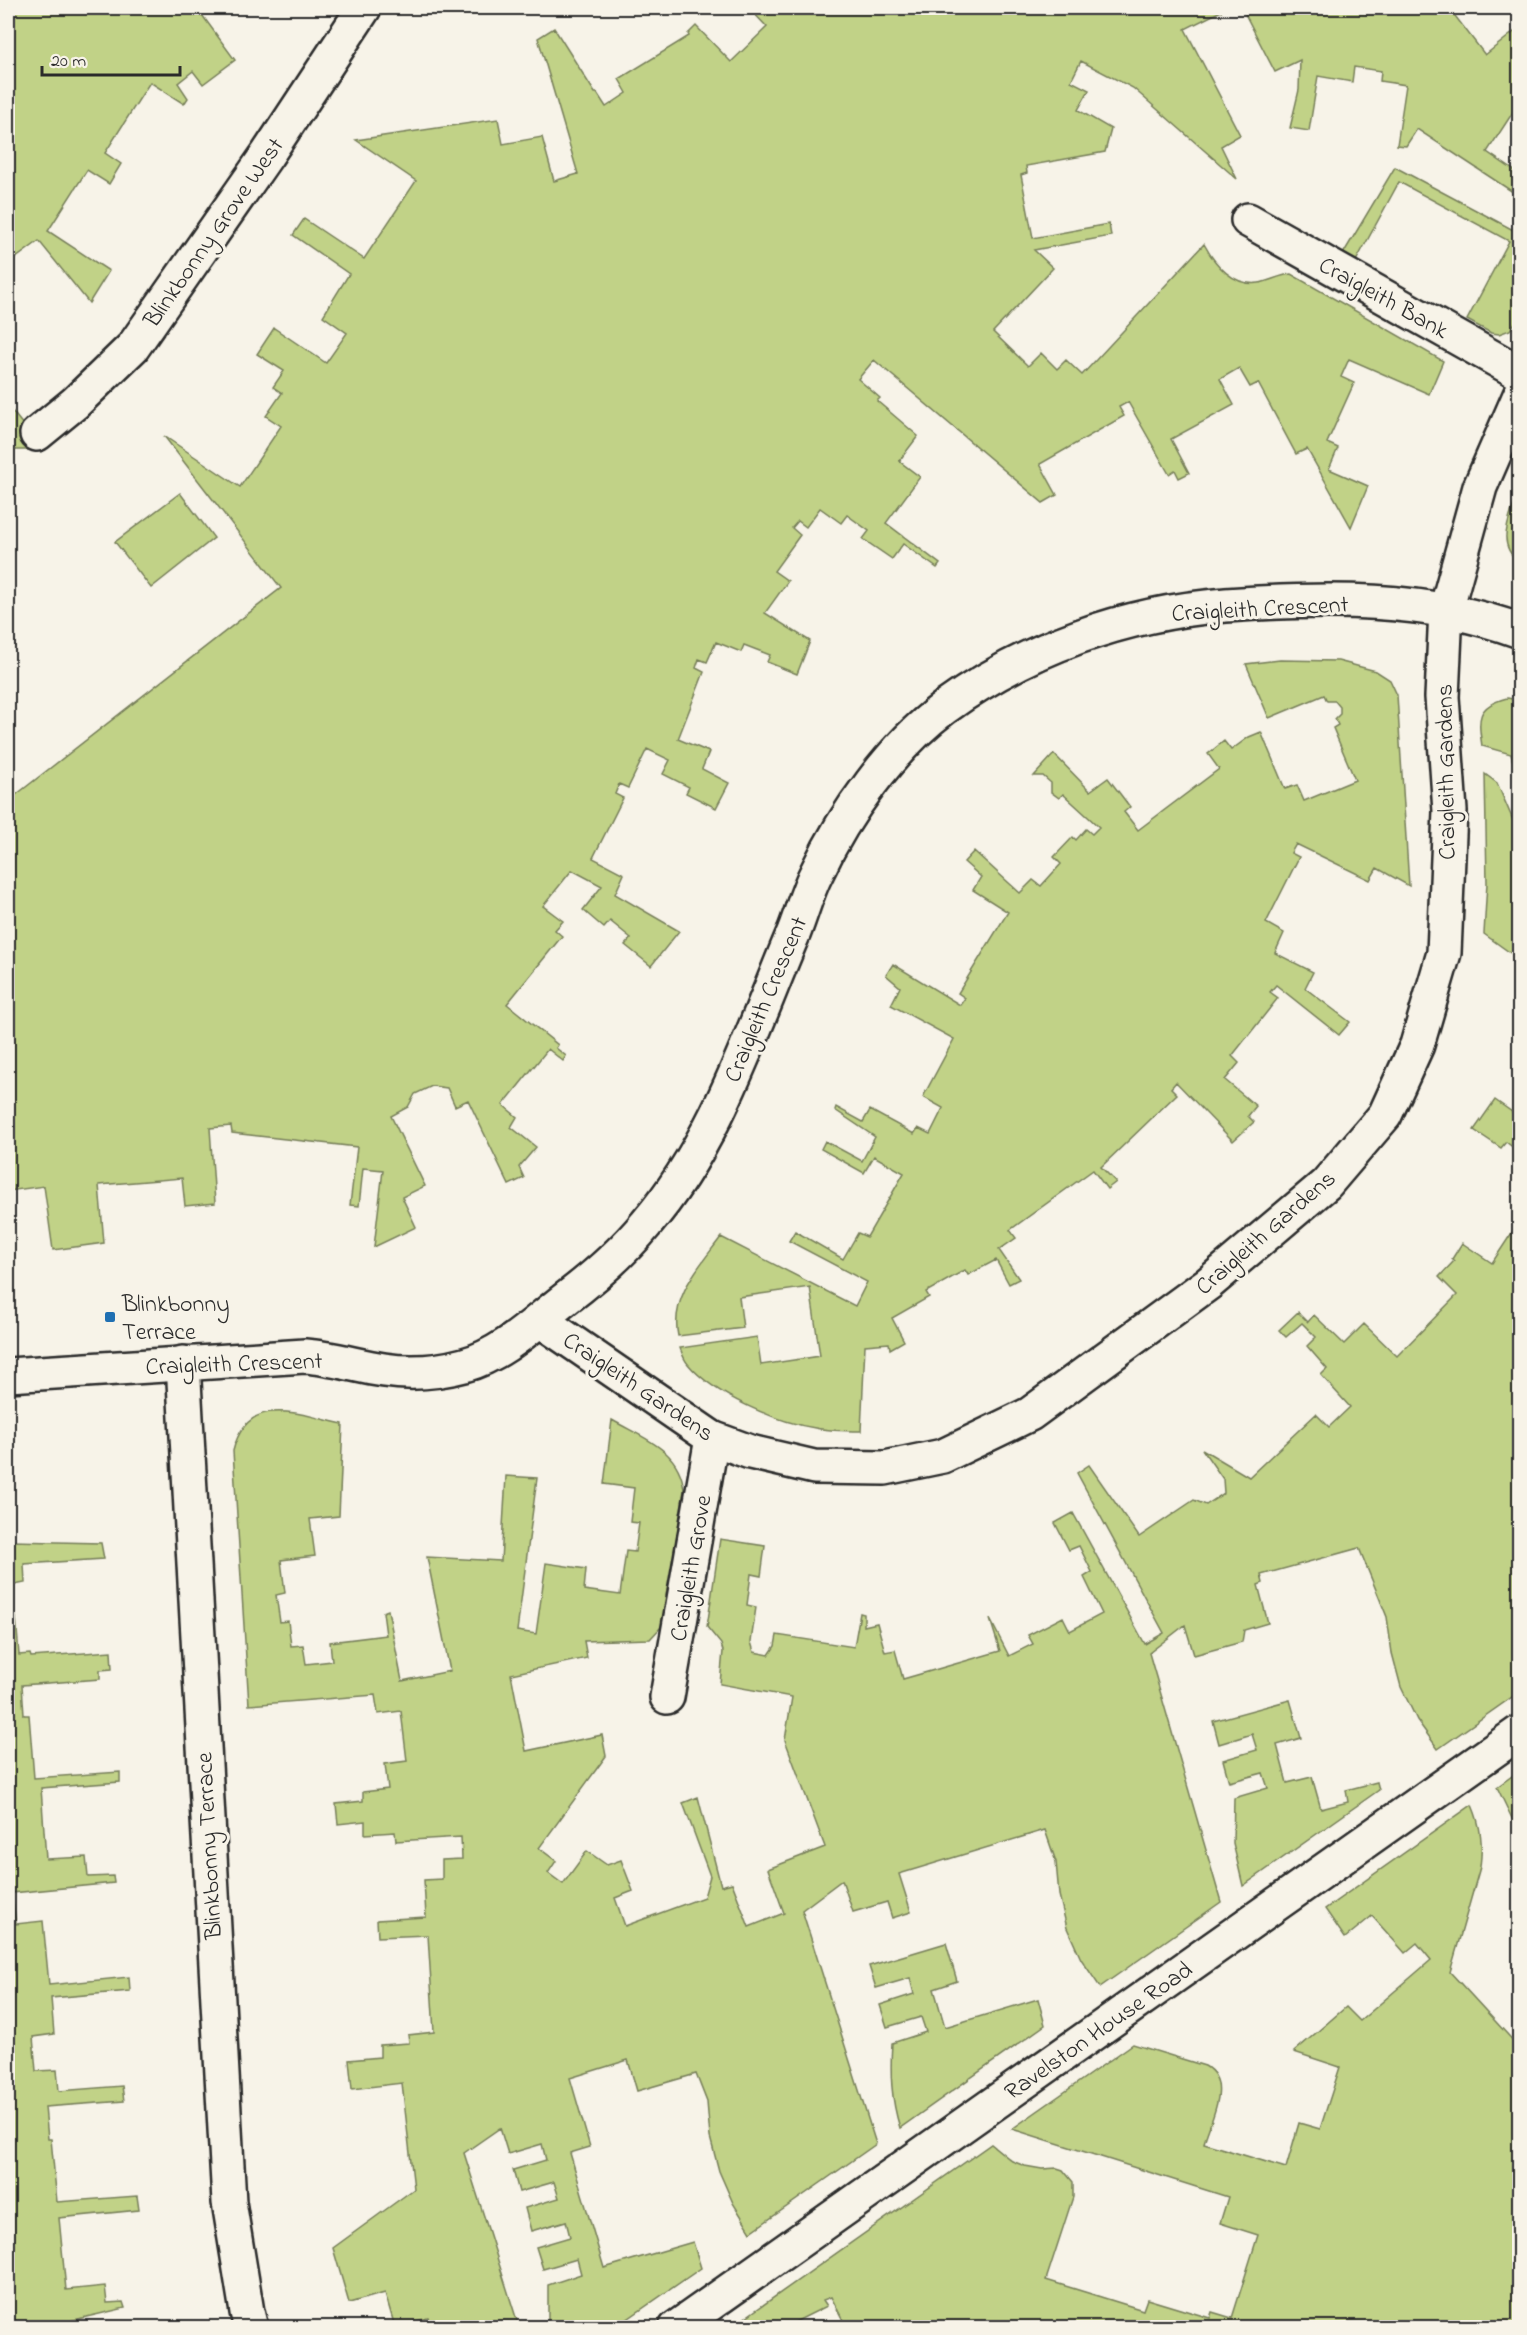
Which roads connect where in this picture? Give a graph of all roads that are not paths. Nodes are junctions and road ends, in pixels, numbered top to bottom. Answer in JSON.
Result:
{"nodes":[{"id":1,"x":364,"y":8,"type":"edge"},
{"id":2,"x":1248,"y":220,"type":"dead end"},
{"id":3,"x":1520,"y":373,"type":"edge"},
{"id":4,"x":1520,"y":394,"type":"edge"},
{"id":5,"x":37,"y":434,"type":"dead end"},
{"id":6,"x":1446,"y":610,"type":"junction"},
{"id":7,"x":1520,"y":631,"type":"edge"},
{"id":8,"x":540,"y":1320,"type":"junction"},
{"id":9,"x":183,"y":1363,"type":"junction"},
{"id":10,"x":8,"y":1375,"type":"edge"},
{"id":11,"x":712,"y":1438,"type":"junction"},
{"id":12,"x":667,"y":1697,"type":"dead end"},
{"id":13,"x":1520,"y":1732,"type":"edge"},
{"id":14,"x":251,"y":2328,"type":"edge"},
{"id":15,"x":676,"y":2328,"type":"edge"}],
"edges":[{"from":1,"to":5,"type":"street","name":"Blinkbonny Grove West"},
{"from":2,"to":3,"type":"street","name":"Craigleith Bank"},
{"from":4,"to":6,"type":"street","name":"Craigleith Gardens"},
{"from":6,"to":7,"type":"street","name":"Craigleith Crescent"},
{"from":6,"to":8,"type":"street","name":"Craigleith Crescent"},
{"from":6,"to":11,"type":"street","name":"Craigleith Gardens"},
{"from":8,"to":9,"type":"street","name":"Craigleith Crescent"},
{"from":8,"to":11,"type":"street","name":"Craigleith Gardens"},
{"from":9,"to":10,"type":"street","name":"Craigleith Crescent"},
{"from":9,"to":14,"type":"street","name":"Blinkbonny Terrace"},
{"from":11,"to":12,"type":"street","name":"Craigleith Grove"},
{"from":13,"to":15,"type":"street","name":"Ravelston House Road"}]}
